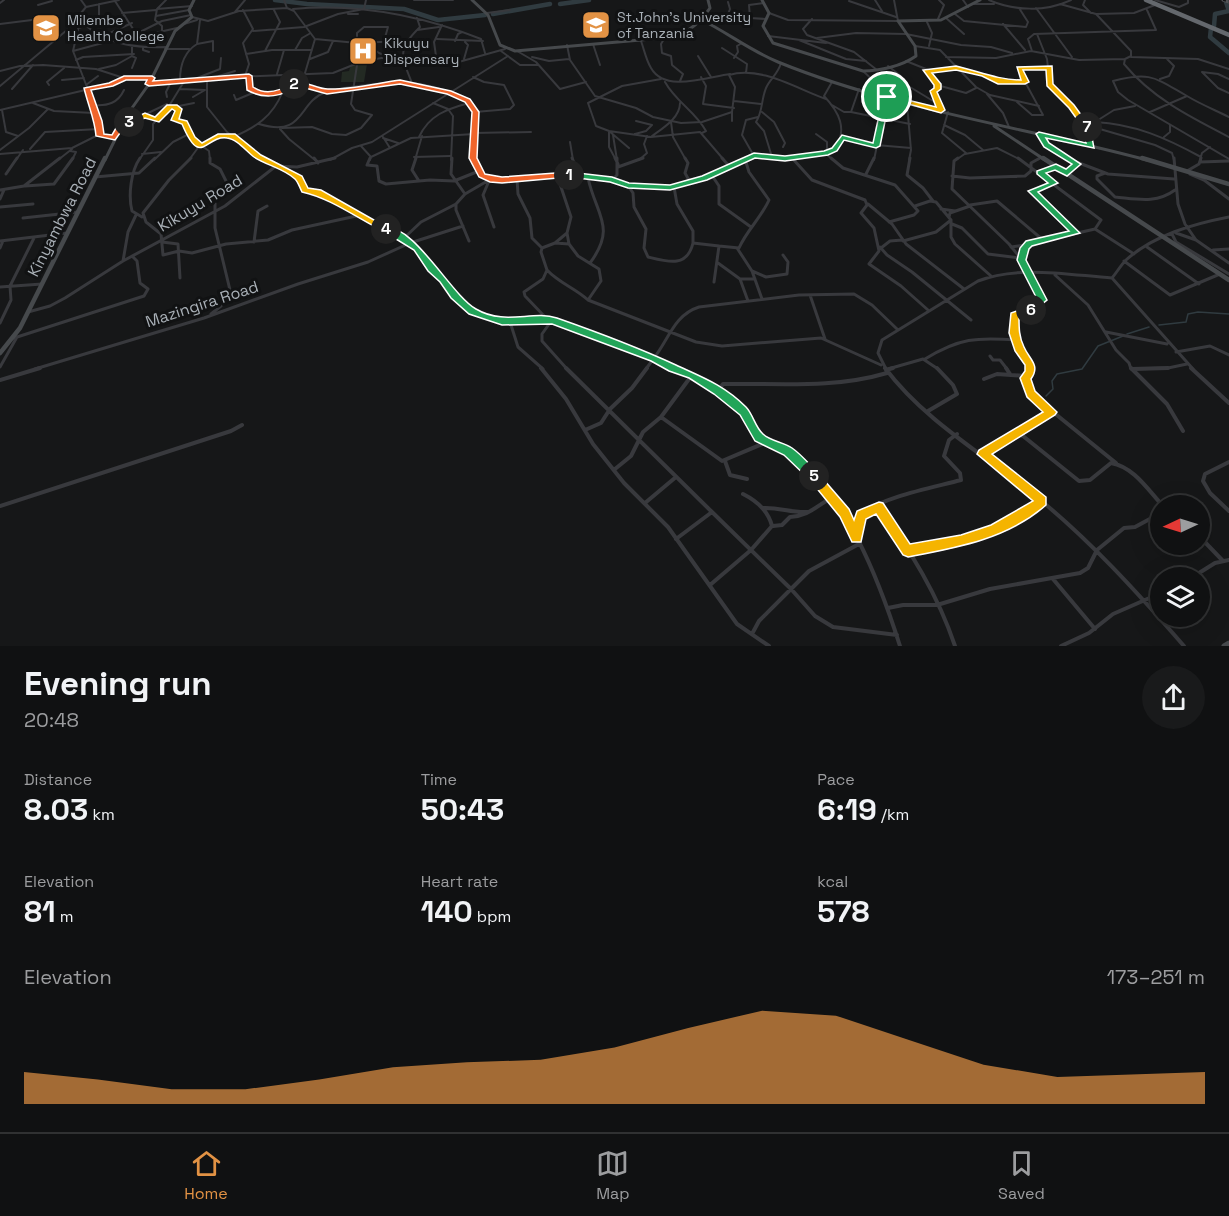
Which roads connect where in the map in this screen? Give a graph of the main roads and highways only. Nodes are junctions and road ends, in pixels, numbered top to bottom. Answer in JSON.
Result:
{"nodes":[{"id":1,"x":1146,"y":0,"type":"edge"},
{"id":2,"x":1156,"y":2,"type":"edge"},
{"id":3,"x":1229,"y":34,"type":"edge"}],
"edges":[{"from":1,"to":2,"type":"highway"},
{"from":2,"to":3,"type":"highway"}]}
